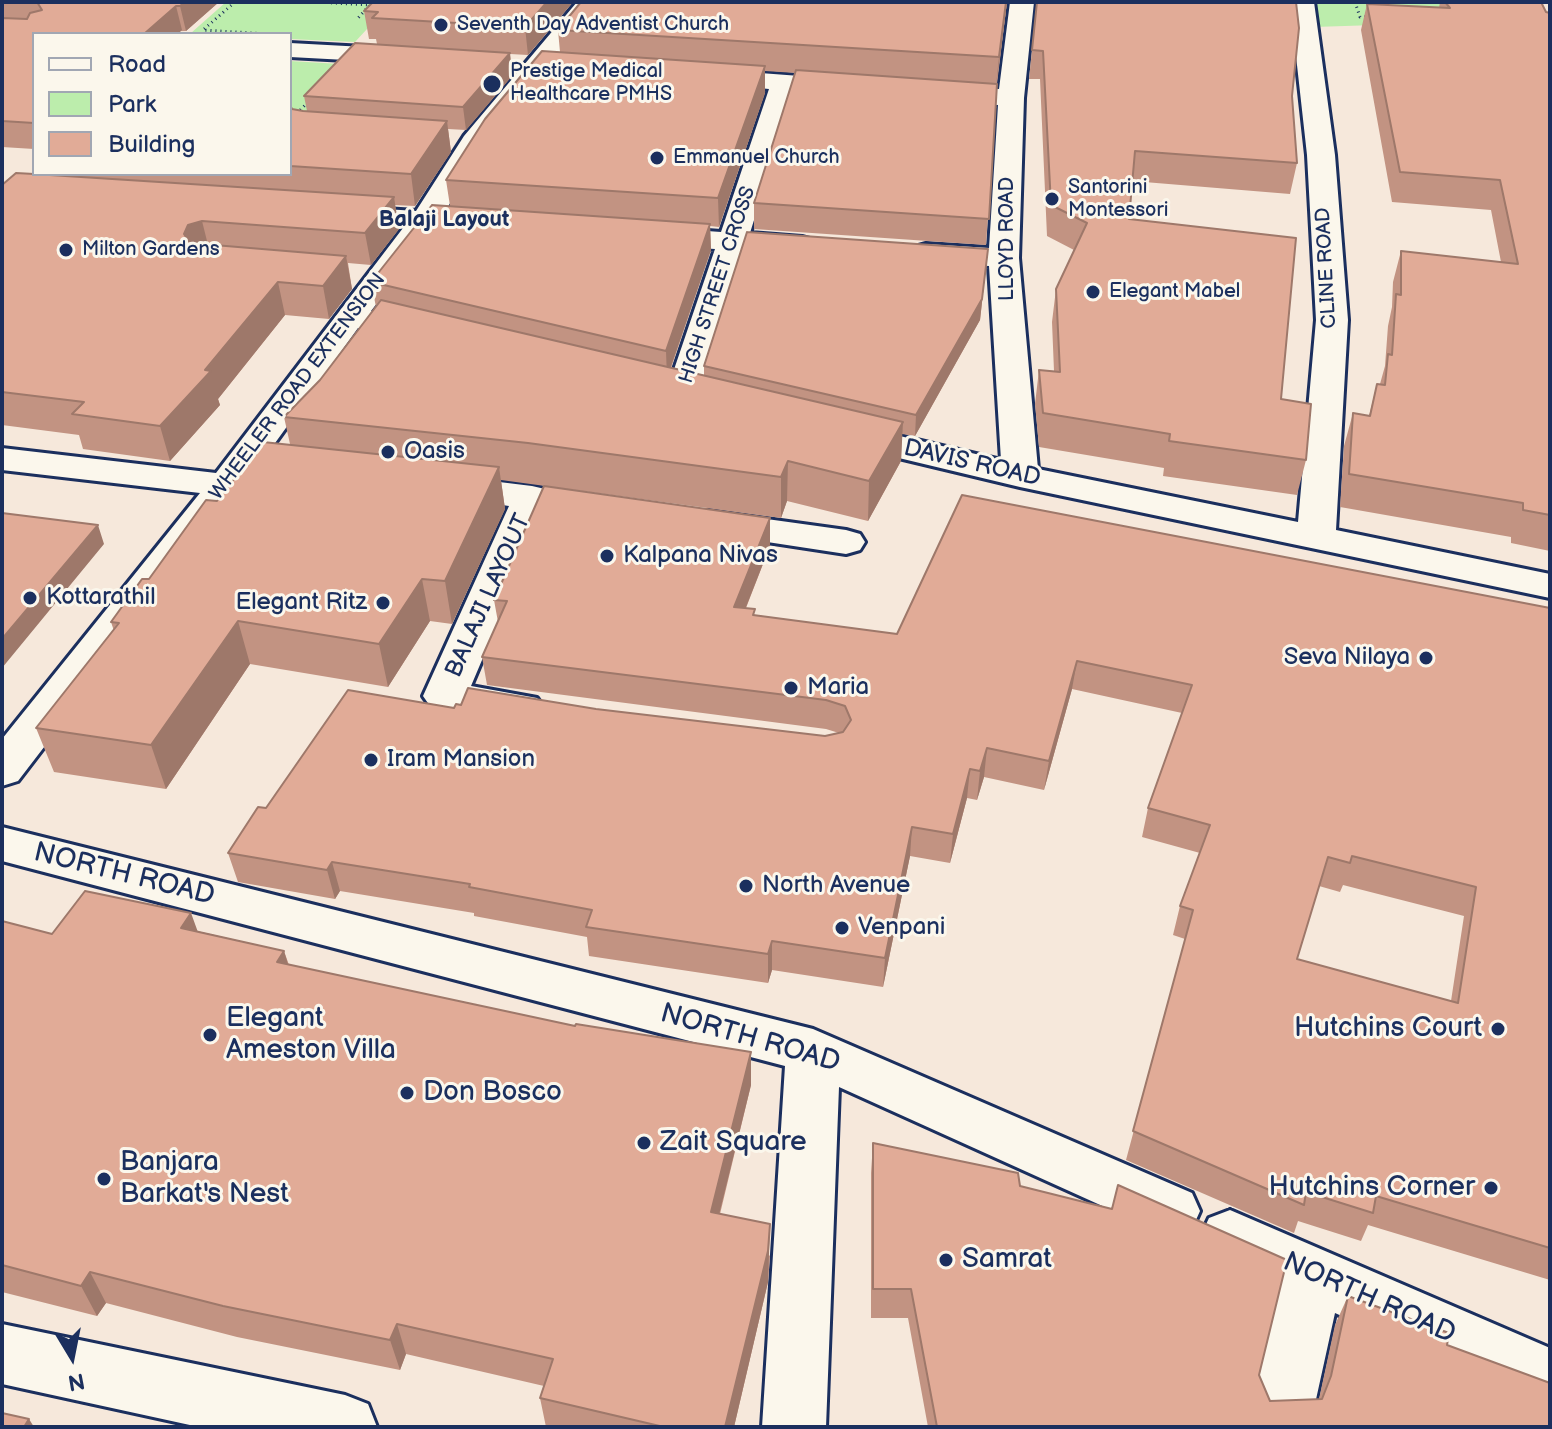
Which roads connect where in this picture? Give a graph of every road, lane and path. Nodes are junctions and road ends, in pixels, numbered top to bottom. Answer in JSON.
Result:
{"nodes":[{"id":1,"x":235,"y":2,"type":"edge"},
{"id":2,"x":589,"y":2,"type":"edge"},
{"id":3,"x":1022,"y":2,"type":"edge"},
{"id":4,"x":1302,"y":2,"type":"edge"},
{"id":5,"x":1355,"y":2,"type":"edge"},
{"id":6,"x":1376,"y":17,"type":"edge"},
{"id":7,"x":236,"y":32,"type":"edge"},
{"id":8,"x":292,"y":50,"type":"edge"},
{"id":9,"x":425,"y":58,"type":"edge"},
{"id":10,"x":501,"y":62,"type":"edge"},
{"id":11,"x":540,"y":65,"type":"junction"},
{"id":12,"x":572,"y":67,"type":"edge"},
{"id":13,"x":678,"y":75,"type":"edge"},
{"id":14,"x":784,"y":83,"type":"junction"},
{"id":15,"x":875,"y":89,"type":"edge"},
{"id":16,"x":920,"y":92,"type":"edge"},
{"id":17,"x":1011,"y":98,"type":"junction"},
{"id":18,"x":441,"y":140,"type":"edge"},
{"id":19,"x":474,"y":142,"type":"junction"},
{"id":20,"x":314,"y":217,"type":"edge"},
{"id":21,"x":425,"y":220,"type":"junction"},
{"id":22,"x":499,"y":225,"type":"edge"},
{"id":23,"x":623,"y":234,"type":"edge"},
{"id":24,"x":732,"y":242,"type":"junction"},
{"id":25,"x":838,"y":248,"type":"edge"},
{"id":26,"x":898,"y":252,"type":"edge"},
{"id":27,"x":1004,"y":258,"type":"junction"},
{"id":28,"x":340,"y":275,"type":"edge"},
{"id":29,"x":379,"y":278,"type":"junction"},
{"id":30,"x":350,"y":316,"type":"junction"},
{"id":31,"x":453,"y":341,"type":"edge"},
{"id":32,"x":682,"y":396,"type":"edge"},
{"id":33,"x":805,"y":425,"type":"edge"},
{"id":34,"x":2,"y":459,"type":"edge"},
{"id":35,"x":283,"y":469,"type":"edge"},
{"id":36,"x":233,"y":475,"type":"junction"},
{"id":37,"x":1020,"y":476,"type":"junction"},
{"id":38,"x":400,"y":481,"type":"edge"},
{"id":39,"x":674,"y":518,"type":"edge"},
{"id":40,"x":1316,"y":536,"type":"junction"},
{"id":41,"x":846,"y":542,"type":"dead end"},
{"id":42,"x":1550,"y":586,"type":"edge"},
{"id":43,"x":553,"y":713,"type":"edge"},
{"id":44,"x":2,"y":770,"type":"edge"},
{"id":45,"x":2,"y":844,"type":"edge"},
{"id":46,"x":813,"y":1051,"type":"junction"},
{"id":47,"x":1313,"y":1274,"type":"junction"},
{"id":48,"x":2,"y":1354,"type":"edge"},
{"id":49,"x":1550,"y":1379,"type":"edge"},
{"id":50,"x":1283,"y":1404,"type":"edge"},
{"id":51,"x":345,"y":1427,"type":"edge"},
{"id":52,"x":794,"y":1427,"type":"edge"}],
"edges":[{"from":1,"to":7,"type":"path"},
{"from":2,"to":11,"type":"street","name":"WHEELER ROAD EXTENSION"},
{"from":3,"to":17,"type":"street","name":"LLOYD ROAD"},
{"from":4,"to":40,"type":"street","name":"CLINE ROAD"},
{"from":5,"to":6,"type":"path"},
{"from":8,"to":9,"type":"street"},
{"from":10,"to":11,"type":"street"},
{"from":11,"to":12,"type":"street"},
{"from":11,"to":19,"type":"street","name":"WHEELER ROAD EXTENSION"},
{"from":13,"to":14,"type":"street"},
{"from":14,"to":15,"type":"street"},
{"from":14,"to":24,"type":"street","name":"HIGH STREET CROSS"},
{"from":16,"to":17,"type":"street"},
{"from":17,"to":27,"type":"street","name":"LLOYD ROAD"},
{"from":18,"to":19,"type":"street"},
{"from":19,"to":21,"type":"street","name":"WHEELER ROAD EXTENSION"},
{"from":20,"to":21,"type":"street"},
{"from":21,"to":22,"type":"street"},
{"from":21,"to":29,"type":"street","name":"WHEELER ROAD EXTENSION"},
{"from":23,"to":24,"type":"street"},
{"from":24,"to":25,"type":"street"},
{"from":24,"to":32,"type":"street","name":"HIGH STREET CROSS"},
{"from":26,"to":27,"type":"street"},
{"from":27,"to":37,"type":"street","name":"LLOYD ROAD"},
{"from":28,"to":29,"type":"street"},
{"from":29,"to":30,"type":"street","name":"WHEELER ROAD EXTENSION"},
{"from":30,"to":31,"type":"street"},
{"from":30,"to":36,"type":"street","name":"WHEELER ROAD EXTENSION"},
{"from":33,"to":37,"type":"street","name":"DAVIS ROAD"},
{"from":34,"to":36,"type":"street"},
{"from":35,"to":36,"type":"street"},
{"from":36,"to":44,"type":"street","name":"WHEELER ROAD EXTENSION"},
{"from":37,"to":40,"type":"street","name":"DAVIS ROAD"},
{"from":38,"to":43,"type":"street","name":"BALAJI LAYOUT"},
{"from":39,"to":41,"type":"street"},
{"from":40,"to":42,"type":"street","name":"DAVIS ROAD"},
{"from":45,"to":46,"type":"street","name":"NORTH ROAD"},
{"from":46,"to":47,"type":"street","name":"NORTH ROAD"},
{"from":46,"to":52,"type":"street"},
{"from":47,"to":49,"type":"street","name":"NORTH ROAD"},
{"from":47,"to":50,"type":"street"},
{"from":48,"to":51,"type":"street"}]}
